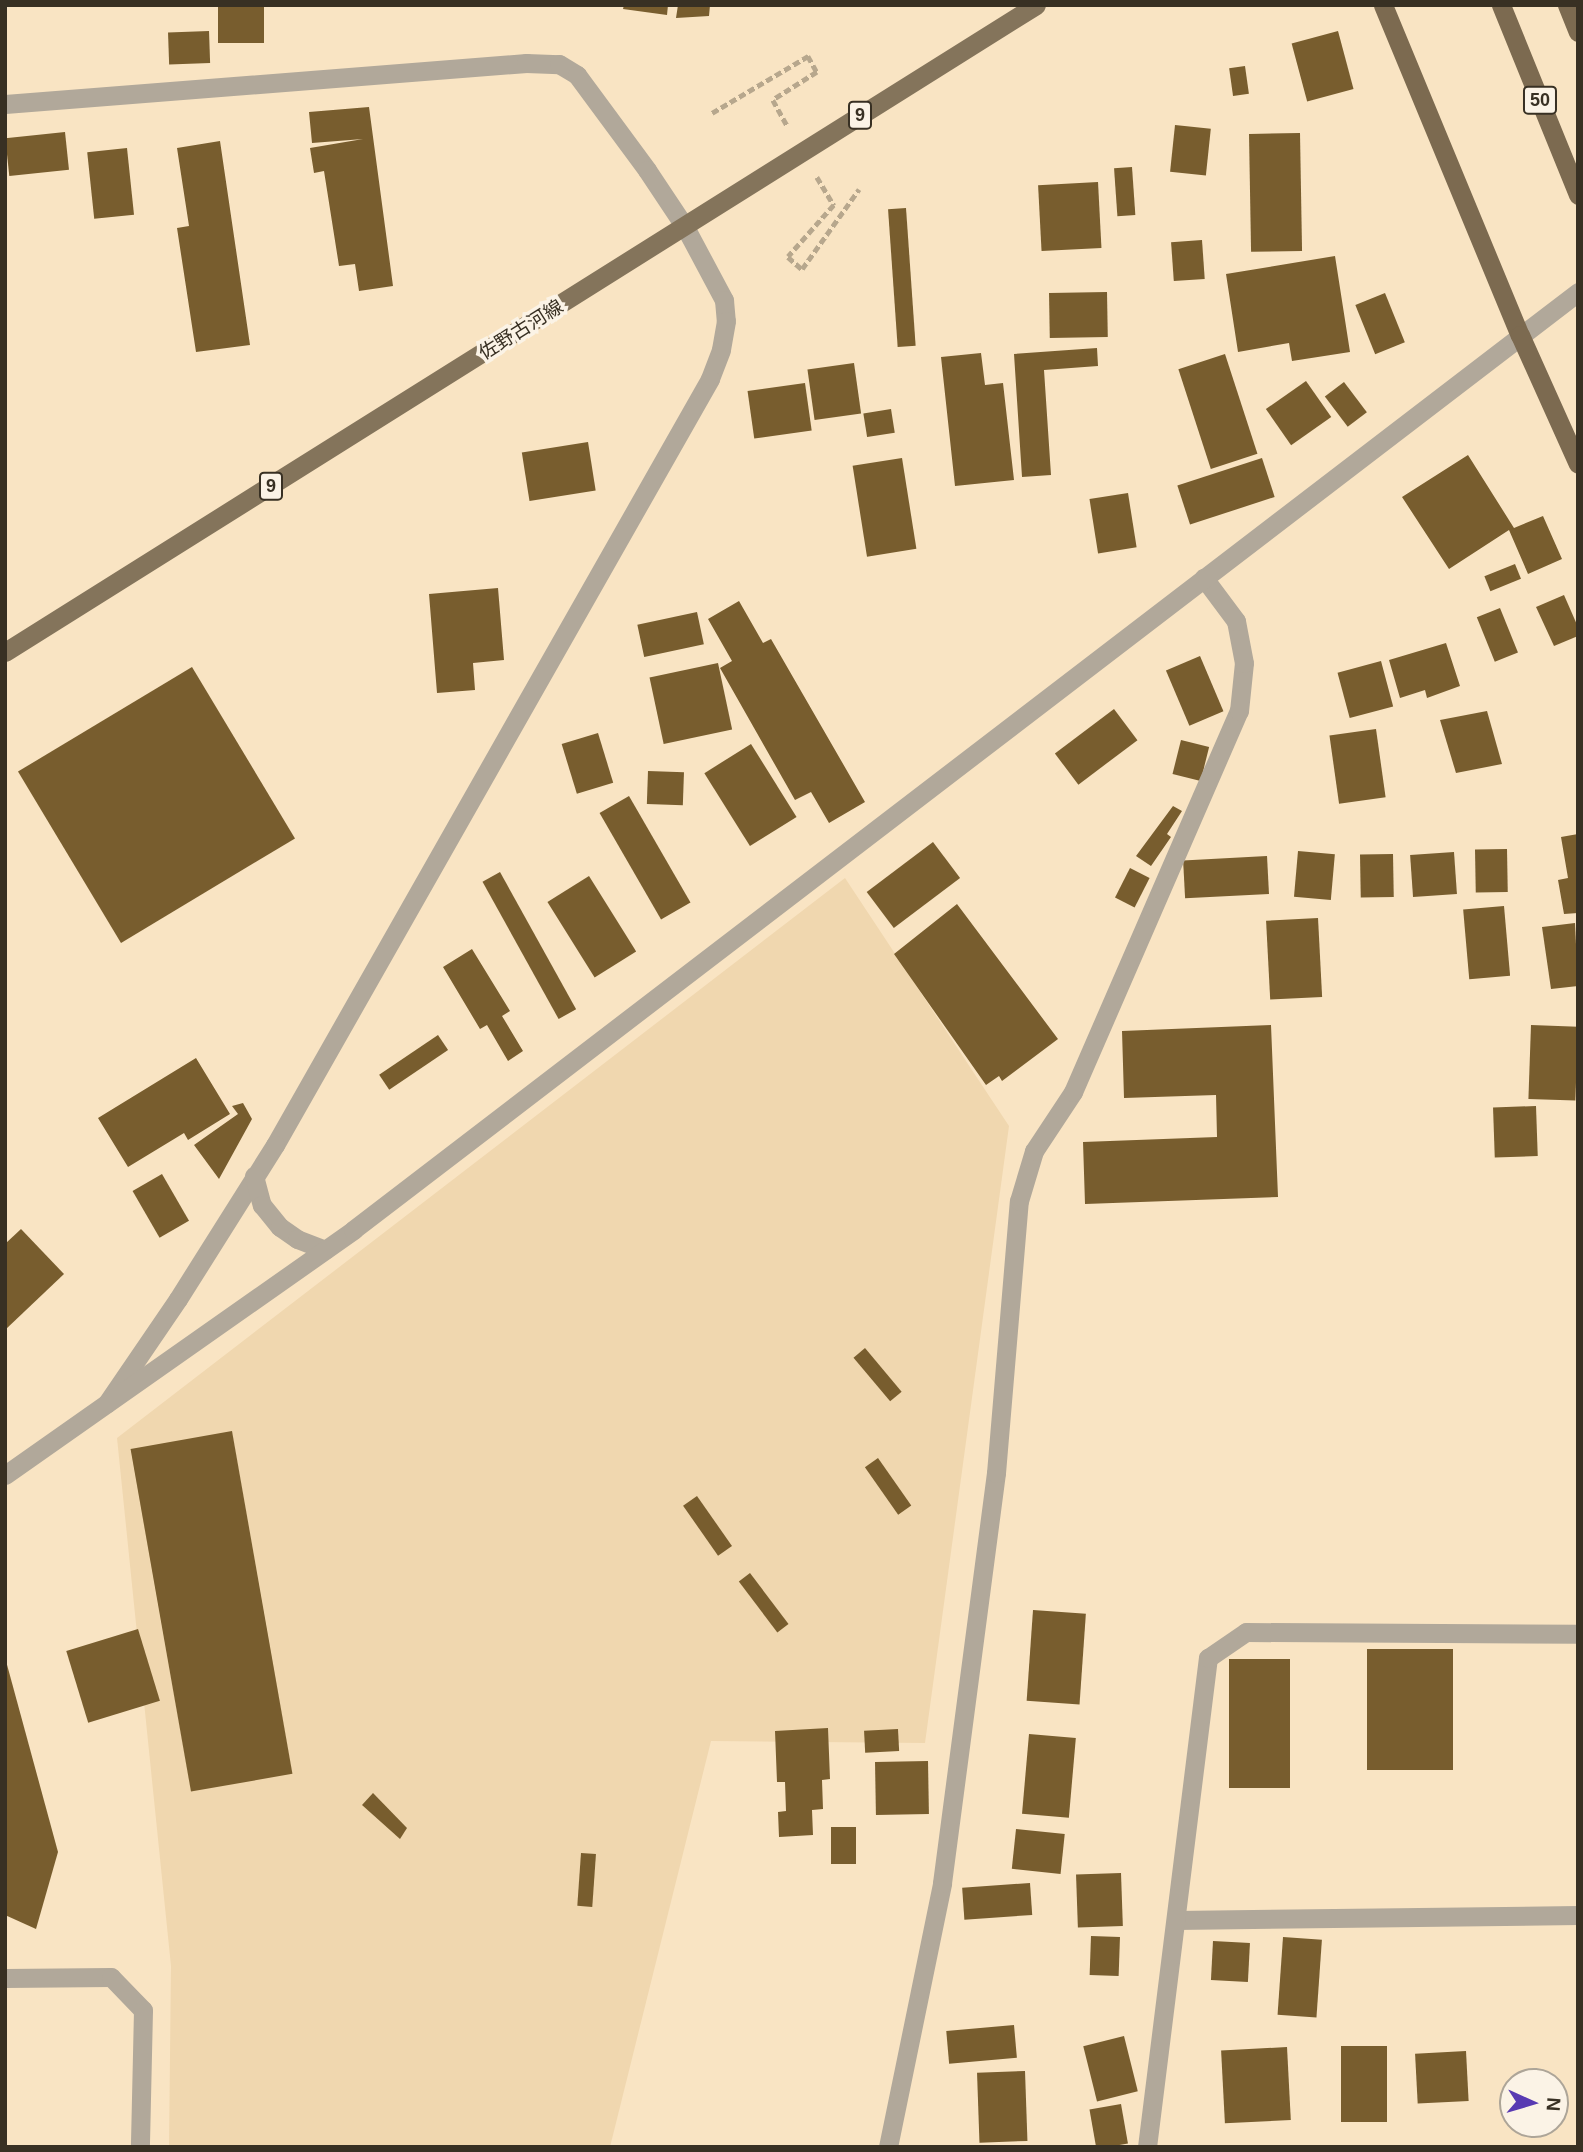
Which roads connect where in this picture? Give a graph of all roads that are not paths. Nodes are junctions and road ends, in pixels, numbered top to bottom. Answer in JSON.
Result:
{"nodes":[{"id":1,"x":1036,"y":5,"type":"edge"},
{"id":2,"x":1383,"y":5,"type":"edge"},
{"id":3,"x":1501,"y":5,"type":"edge"},
{"id":4,"x":1567,"y":5,"type":"edge"},
{"id":5,"x":1578,"y":33,"type":"edge"},
{"id":6,"x":5,"y":104,"type":"edge"},
{"id":7,"x":1578,"y":195,"type":"edge"},
{"id":8,"x":685,"y":227,"type":"junction"},
{"id":9,"x":1578,"y":292,"type":"edge"},
{"id":10,"x":1520,"y":335,"type":"junction"},
{"id":11,"x":1578,"y":464,"type":"edge"},
{"id":12,"x":1204,"y":578,"type":"junction"},
{"id":13,"x":5,"y":652,"type":"edge"},
{"id":14,"x":254,"y":1176,"type":"junction"},
{"id":15,"x":325,"y":1250,"type":"junction"},
{"id":16,"x":107,"y":1403,"type":"junction"},
{"id":17,"x":5,"y":1475,"type":"edge"},
{"id":18,"x":1578,"y":1634,"type":"edge"},
{"id":19,"x":1578,"y":1915,"type":"edge"},
{"id":20,"x":1176,"y":1920,"type":"junction"},
{"id":21,"x":5,"y":1978,"type":"edge"},
{"id":22,"x":140,"y":2147,"type":"edge"},
{"id":23,"x":888,"y":2147,"type":"edge"},
{"id":24,"x":1147,"y":2147,"type":"edge"}],
"edges":[{"from":1,"to":8,"type":"main road","name":"佐野古河線","number":"9"},
{"from":2,"to":10,"type":"highway"},
{"from":3,"to":7,"type":"highway","number":"50"},
{"from":4,"to":5,"type":"highway"},
{"from":6,"to":8,"type":"street"},
{"from":8,"to":13,"type":"main road","name":"佐野古河線","number":"9"},
{"from":8,"to":14,"type":"street"},
{"from":9,"to":10,"type":"street"},
{"from":10,"to":11,"type":"highway"},
{"from":10,"to":12,"type":"street"},
{"from":12,"to":15,"type":"street"},
{"from":12,"to":23,"type":"street"},
{"from":14,"to":15,"type":"street"},
{"from":14,"to":16,"type":"street"},
{"from":15,"to":16,"type":"street"},
{"from":16,"to":17,"type":"street"},
{"from":18,"to":20,"type":"street"},
{"from":19,"to":20,"type":"street"},
{"from":20,"to":24,"type":"street"},
{"from":21,"to":22,"type":"street"}]}
